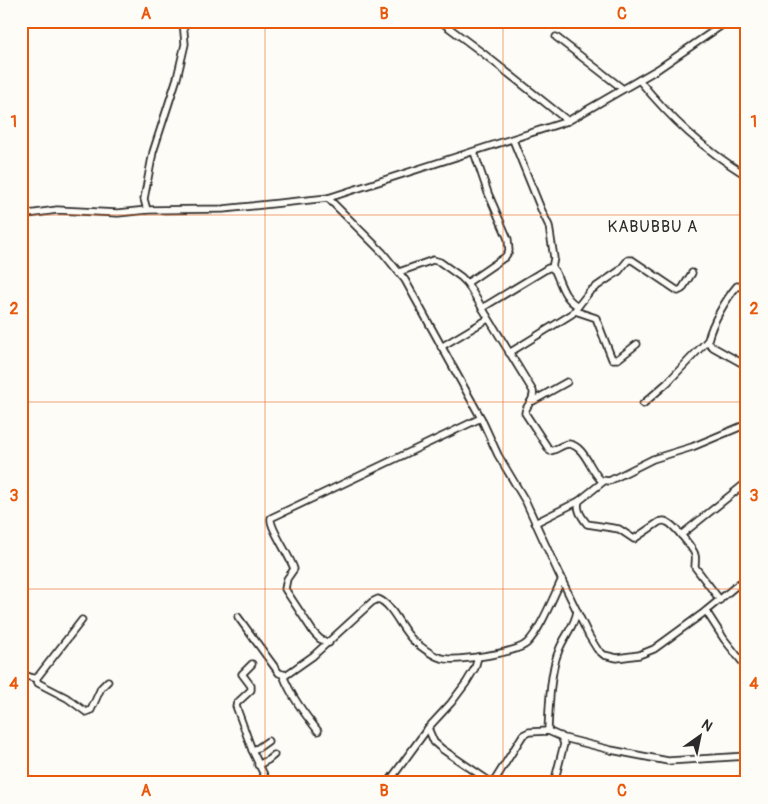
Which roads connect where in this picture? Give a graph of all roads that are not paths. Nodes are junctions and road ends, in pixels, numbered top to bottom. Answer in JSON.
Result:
{"nodes":[{"id":1,"x":183,"y":21,"type":"edge"},
{"id":2,"x":440,"y":21,"type":"edge"},
{"id":3,"x":728,"y":21,"type":"edge"},
{"id":4,"x":556,"y":37,"type":"dead end"},
{"id":5,"x":639,"y":80,"type":"junction"},
{"id":6,"x":623,"y":89,"type":"junction"},
{"id":7,"x":568,"y":121,"type":"junction"},
{"id":8,"x":514,"y":140,"type":"junction"},
{"id":9,"x":474,"y":152,"type":"junction"},
{"id":10,"x":747,"y":176,"type":"edge"},
{"id":11,"x":328,"y":198,"type":"junction"},
{"id":12,"x":147,"y":210,"type":"junction"},
{"id":13,"x":21,"y":215,"type":"edge"},
{"id":14,"x":552,"y":268,"type":"junction"},
{"id":15,"x":399,"y":272,"type":"junction"},
{"id":16,"x":692,"y":273,"type":"dead end"},
{"id":17,"x":467,"y":284,"type":"junction"},
{"id":18,"x":747,"y":288,"type":"edge"},
{"id":19,"x":482,"y":308,"type":"junction"},
{"id":20,"x":576,"y":308,"type":"junction"},
{"id":21,"x":488,"y":319,"type":"junction"},
{"id":22,"x":708,"y":340,"type":"junction"},
{"id":23,"x":637,"y":344,"type":"dead end"},
{"id":24,"x":442,"y":347,"type":"junction"},
{"id":25,"x":510,"y":353,"type":"junction"},
{"id":26,"x":747,"y":366,"type":"edge"},
{"id":27,"x":567,"y":382,"type":"dead end"},
{"id":28,"x":532,"y":401,"type":"junction"},
{"id":29,"x":643,"y":404,"type":"dead end"},
{"id":30,"x":481,"y":418,"type":"junction"},
{"id":31,"x":747,"y":424,"type":"edge"},
{"id":32,"x":604,"y":481,"type":"junction"},
{"id":33,"x":747,"y":482,"type":"edge"},
{"id":34,"x":579,"y":501,"type":"junction"},
{"id":35,"x":535,"y":523,"type":"junction"},
{"id":36,"x":682,"y":535,"type":"junction"},
{"id":37,"x":747,"y":577,"type":"edge"},
{"id":38,"x":562,"y":579,"type":"junction"},
{"id":39,"x":720,"y":600,"type":"junction"},
{"id":40,"x":577,"y":611,"type":"junction"},
{"id":41,"x":706,"y":611,"type":"junction"},
{"id":42,"x":238,"y":617,"type":"dead end"},
{"id":43,"x":82,"y":620,"type":"dead end"},
{"id":44,"x":329,"y":643,"type":"junction"},
{"id":45,"x":478,"y":656,"type":"junction"},
{"id":46,"x":252,"y":664,"type":"dead end"},
{"id":47,"x":747,"y":668,"type":"edge"},
{"id":48,"x":21,"y":674,"type":"edge"},
{"id":49,"x":283,"y":675,"type":"junction"},
{"id":50,"x":36,"y":679,"type":"junction"},
{"id":51,"x":108,"y":681,"type":"dead end"},
{"id":52,"x":428,"y":728,"type":"junction"},
{"id":53,"x":318,"y":731,"type":"dead end"},
{"id":54,"x":548,"y":731,"type":"junction"},
{"id":55,"x":561,"y":736,"type":"junction"},
{"id":56,"x":268,"y":741,"type":"dead end"},
{"id":57,"x":252,"y":750,"type":"junction"},
{"id":58,"x":274,"y":755,"type":"dead end"},
{"id":59,"x":747,"y":756,"type":"edge"},
{"id":60,"x":258,"y":765,"type":"junction"},
{"id":61,"x":391,"y":782,"type":"edge"},
{"id":62,"x":268,"y":783,"type":"edge"},
{"id":63,"x":493,"y":783,"type":"edge"},
{"id":64,"x":554,"y":783,"type":"edge"}],
"edges":[{"from":1,"to":12,"type":"street"},
{"from":2,"to":7,"type":"street"},
{"from":3,"to":5,"type":"street"},
{"from":4,"to":6,"type":"street"},
{"from":5,"to":6,"type":"street"},
{"from":5,"to":10,"type":"street"},
{"from":6,"to":7,"type":"street"},
{"from":7,"to":8,"type":"street"},
{"from":8,"to":9,"type":"street"},
{"from":8,"to":14,"type":"street"},
{"from":9,"to":11,"type":"street"},
{"from":9,"to":17,"type":"street"},
{"from":11,"to":12,"type":"street"},
{"from":11,"to":15,"type":"street"},
{"from":12,"to":13,"type":"street"},
{"from":14,"to":19,"type":"street"},
{"from":14,"to":20,"type":"street"},
{"from":15,"to":17,"type":"street"},
{"from":15,"to":24,"type":"street"},
{"from":16,"to":20,"type":"street"},
{"from":17,"to":19,"type":"street"},
{"from":18,"to":22,"type":"street"},
{"from":19,"to":21,"type":"street"},
{"from":20,"to":23,"type":"street"},
{"from":20,"to":25,"type":"street"},
{"from":21,"to":24,"type":"street"},
{"from":21,"to":25,"type":"street"},
{"from":22,"to":26,"type":"street"},
{"from":22,"to":29,"type":"street"},
{"from":24,"to":30,"type":"street"},
{"from":25,"to":28,"type":"street"},
{"from":27,"to":28,"type":"street"},
{"from":28,"to":32,"type":"street"},
{"from":30,"to":35,"type":"street"},
{"from":30,"to":44,"type":"street"},
{"from":31,"to":32,"type":"street"},
{"from":32,"to":34,"type":"street"},
{"from":33,"to":36,"type":"street"},
{"from":34,"to":35,"type":"street"},
{"from":34,"to":36,"type":"street"},
{"from":35,"to":38,"type":"street"},
{"from":36,"to":39,"type":"street"},
{"from":37,"to":39,"type":"street"},
{"from":38,"to":40,"type":"street"},
{"from":38,"to":45,"type":"street"},
{"from":39,"to":41,"type":"street"},
{"from":40,"to":41,"type":"street"},
{"from":40,"to":54,"type":"street"},
{"from":41,"to":47,"type":"street"},
{"from":42,"to":49,"type":"street"},
{"from":43,"to":50,"type":"street"},
{"from":44,"to":45,"type":"street"},
{"from":44,"to":49,"type":"street"},
{"from":45,"to":52,"type":"street"},
{"from":46,"to":57,"type":"street"},
{"from":48,"to":50,"type":"street"},
{"from":49,"to":53,"type":"street"},
{"from":50,"to":51,"type":"street"},
{"from":52,"to":61,"type":"street"},
{"from":52,"to":63,"type":"street"},
{"from":54,"to":55,"type":"street"},
{"from":54,"to":63,"type":"street"},
{"from":55,"to":59,"type":"street"},
{"from":55,"to":64,"type":"street"},
{"from":56,"to":57,"type":"street"},
{"from":57,"to":60,"type":"street"},
{"from":58,"to":60,"type":"street"},
{"from":60,"to":62,"type":"street"}]}
